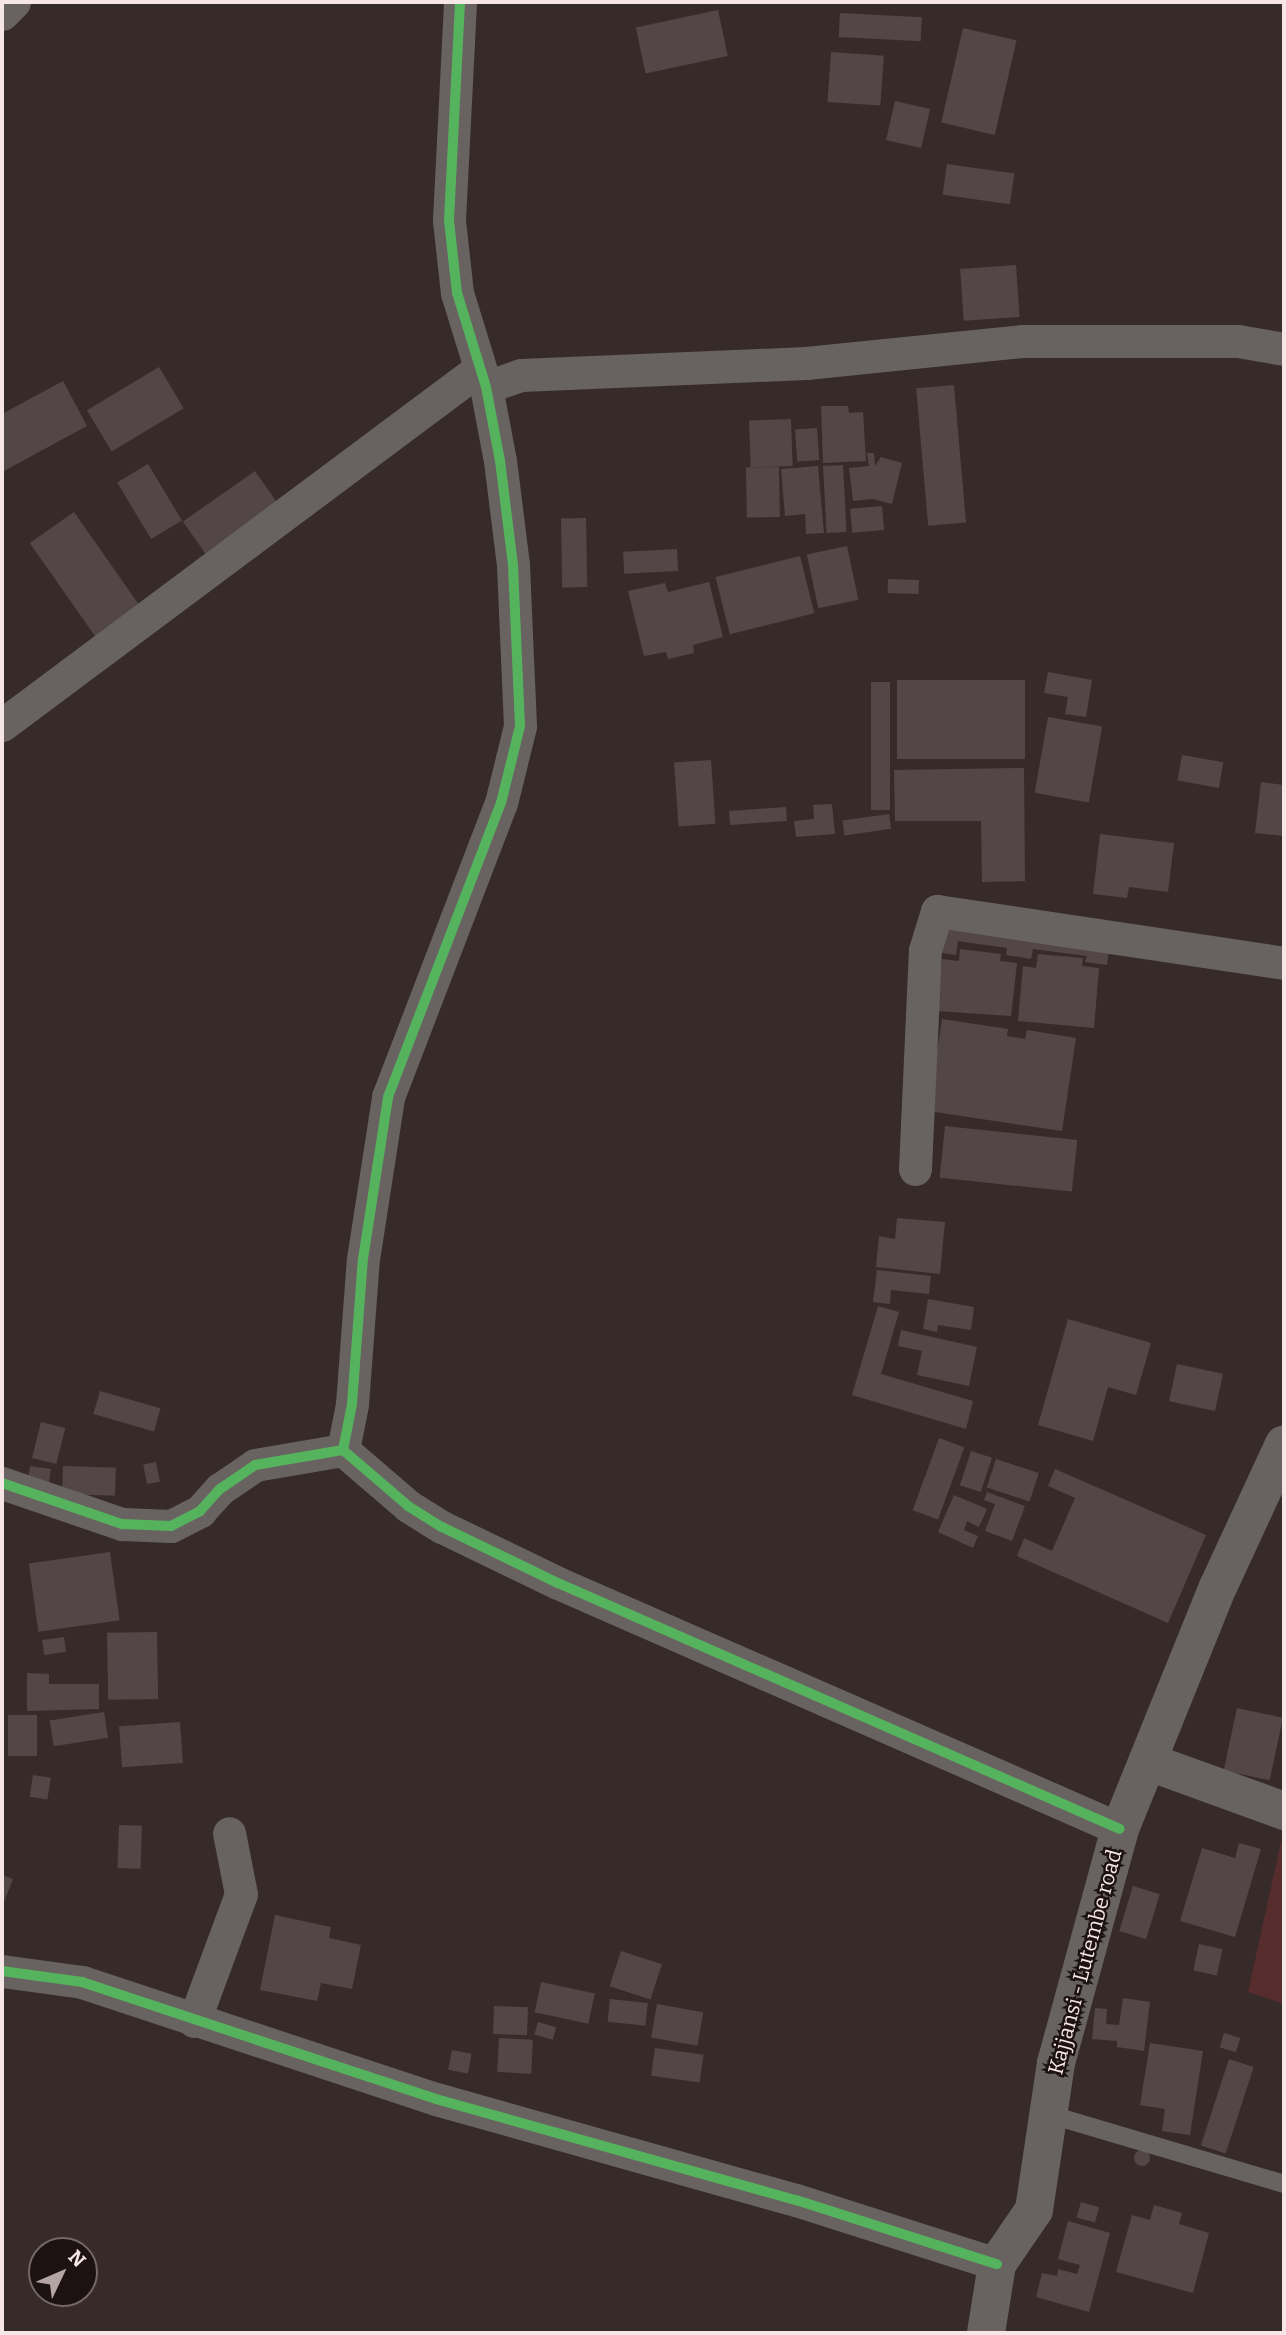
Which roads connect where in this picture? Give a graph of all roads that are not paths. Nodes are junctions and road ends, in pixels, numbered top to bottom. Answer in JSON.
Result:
{"nodes":[{"id":1,"x":14,"y":2,"type":"edge"},
{"id":2,"x":460,"y":2,"type":"edge"},
{"id":3,"x":2,"y":14,"type":"edge"},
{"id":4,"x":1284,"y":349,"type":"edge"},
{"id":5,"x":482,"y":379,"type":"junction"},
{"id":6,"x":2,"y":725,"type":"edge"},
{"id":7,"x":1284,"y":963,"type":"edge"},
{"id":8,"x":915,"y":1169,"type":"dead end"},
{"id":9,"x":1284,"y":1444,"type":"edge"},
{"id":10,"x":343,"y":1450,"type":"junction"},
{"id":11,"x":2,"y":1483,"type":"edge"},
{"id":12,"x":1276,"y":1483,"type":"edge"},
{"id":13,"x":1149,"y":1762,"type":"junction"},
{"id":14,"x":1284,"y":1811,"type":"edge"},
{"id":15,"x":1120,"y":1829,"type":"junction"},
{"id":16,"x":229,"y":1833,"type":"dead end"},
{"id":17,"x":2,"y":1971,"type":"edge"},
{"id":18,"x":194,"y":2021,"type":"junction"},
{"id":19,"x":1048,"y":2114,"type":"junction"},
{"id":20,"x":1284,"y":2184,"type":"edge"},
{"id":21,"x":997,"y":2263,"type":"junction"},
{"id":22,"x":986,"y":2333,"type":"edge"}],
"edges":[{"from":1,"to":3,"type":"street"},
{"from":2,"to":5,"type":"street"},
{"from":4,"to":5,"type":"street"},
{"from":5,"to":6,"type":"street"},
{"from":5,"to":10,"type":"street"},
{"from":7,"to":8,"type":"street"},
{"from":9,"to":12,"type":"street","name":"Kajjansi - Lutembe road"},
{"from":10,"to":11,"type":"street"},
{"from":10,"to":15,"type":"street"},
{"from":12,"to":13,"type":"street","name":"Kajjansi - Lutembe road"},
{"from":13,"to":14,"type":"street"},
{"from":13,"to":15,"type":"street","name":"Kajjansi - Lutembe road"},
{"from":15,"to":19,"type":"street","name":"Kajjansi - Lutembe road"},
{"from":16,"to":18,"type":"street"},
{"from":17,"to":18,"type":"street"},
{"from":18,"to":21,"type":"street"},
{"from":19,"to":20,"type":"lane"},
{"from":19,"to":21,"type":"street","name":"Kajjansi - Lutembe road"},
{"from":21,"to":22,"type":"street","name":"Kajjansi - Lutembe road"}]}
